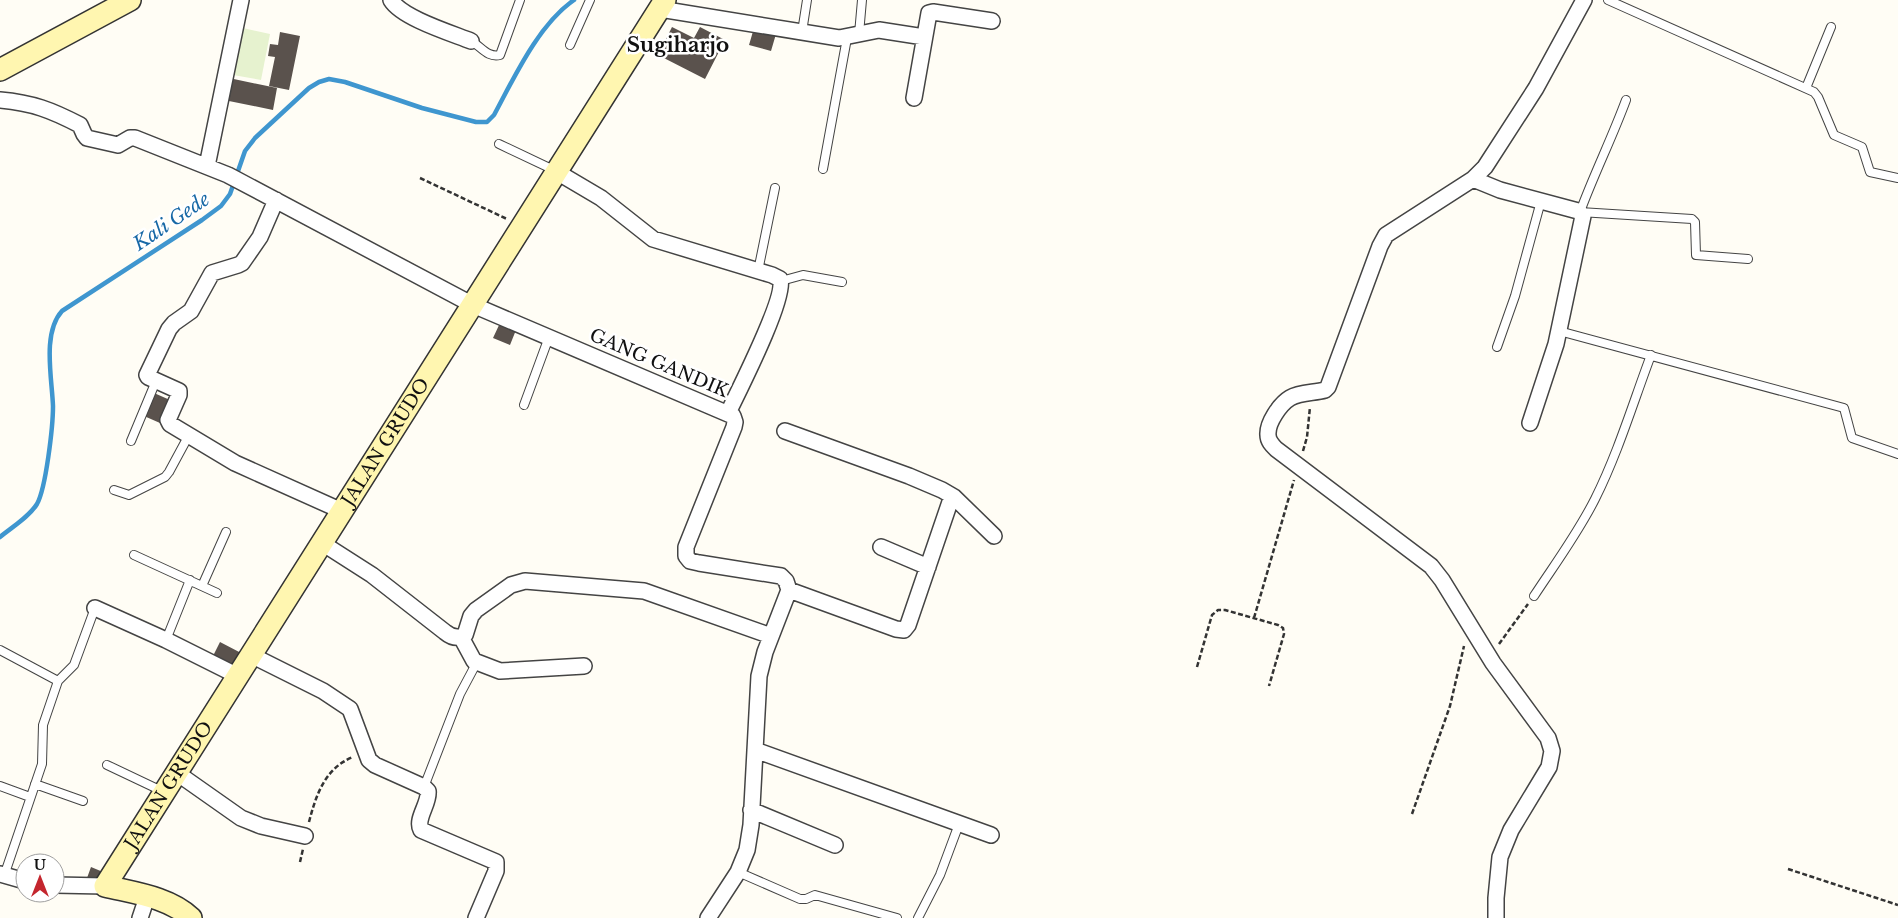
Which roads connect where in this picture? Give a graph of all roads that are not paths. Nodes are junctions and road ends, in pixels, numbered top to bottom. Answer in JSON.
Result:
{"nodes":[{"id":1,"x":130,"y":0,"type":"edge"},
{"id":2,"x":241,"y":0,"type":"edge"},
{"id":3,"x":391,"y":0,"type":"edge"},
{"id":4,"x":520,"y":0,"type":"edge"},
{"id":5,"x":807,"y":0,"type":"edge"},
{"id":6,"x":862,"y":0,"type":"edge"},
{"id":7,"x":1584,"y":0,"type":"edge"},
{"id":8,"x":1608,"y":0,"type":"edge"},
{"id":9,"x":589,"y":1,"type":"edge"},
{"id":10,"x":663,"y":4,"type":"edge"},
{"id":11,"x":992,"y":21,"type":"dead end"},
{"id":12,"x":1831,"y":27,"type":"dead end"},
{"id":13,"x":802,"y":32,"type":"junction"},
{"id":14,"x":853,"y":36,"type":"junction"},
{"id":15,"x":924,"y":36,"type":"junction"},
{"id":16,"x":471,"y":41,"type":"joint"},
{"id":17,"x":570,"y":45,"type":"dead end"},
{"id":18,"x":0,"y":70,"type":"edge"},
{"id":19,"x":1806,"y":88,"type":"junction"},
{"id":20,"x":914,"y":98,"type":"dead end"},
{"id":21,"x":0,"y":100,"type":"edge"},
{"id":22,"x":1626,"y":100,"type":"dead end"},
{"id":23,"x":499,"y":144,"type":"dead end"},
{"id":24,"x":207,"y":166,"type":"junction"},
{"id":25,"x":823,"y":169,"type":"dead end"},
{"id":26,"x":557,"y":172,"type":"junction"},
{"id":27,"x":1898,"y":178,"type":"edge"},
{"id":28,"x":1473,"y":179,"type":"junction"},
{"id":29,"x":776,"y":188,"type":"dead end"},
{"id":30,"x":276,"y":200,"type":"junction"},
{"id":31,"x":1541,"y":201,"type":"junction"},
{"id":32,"x":1580,"y":212,"type":"junction"},
{"id":33,"x":1748,"y":259,"type":"dead end"},
{"id":34,"x":758,"y":271,"type":"junction"},
{"id":35,"x":781,"y":280,"type":"junction"},
{"id":36,"x":842,"y":282,"type":"dead end"},
{"id":37,"x":473,"y":305,"type":"junction"},
{"id":38,"x":1559,"y":331,"type":"junction"},
{"id":39,"x":549,"y":338,"type":"junction"},
{"id":40,"x":1498,"y":347,"type":"dead end"},
{"id":41,"x":1651,"y":356,"type":"junction"},
{"id":42,"x":156,"y":380,"type":"junction"},
{"id":43,"x":524,"y":405,"type":"dead end"},
{"id":44,"x":728,"y":413,"type":"junction"},
{"id":45,"x":1530,"y":423,"type":"dead end"},
{"id":46,"x":785,"y":431,"type":"dead end"},
{"id":47,"x":189,"y":434,"type":"junction"},
{"id":48,"x":131,"y":440,"type":"dead end"},
{"id":49,"x":1898,"y":454,"type":"edge"},
{"id":50,"x":114,"y":490,"type":"dead end"},
{"id":51,"x":952,"y":496,"type":"junction"},
{"id":52,"x":342,"y":511,"type":"junction"},
{"id":53,"x":226,"y":532,"type":"dead end"},
{"id":54,"x":994,"y":536,"type":"dead end"},
{"id":55,"x":322,"y":543,"type":"junction"},
{"id":56,"x":881,"y":547,"type":"dead end"},
{"id":57,"x":134,"y":555,"type":"dead end"},
{"id":58,"x":928,"y":567,"type":"junction"},
{"id":59,"x":190,"y":580,"type":"junction"},
{"id":60,"x":202,"y":586,"type":"junction"},
{"id":61,"x":789,"y":590,"type":"junction"},
{"id":62,"x":217,"y":593,"type":"dead end"},
{"id":63,"x":1534,"y":596,"type":"road end"},
{"id":64,"x":94,"y":608,"type":"joint"},
{"id":65,"x":771,"y":636,"type":"junction"},
{"id":66,"x":461,"y":637,"type":"junction"},
{"id":67,"x":166,"y":640,"type":"junction"},
{"id":68,"x":0,"y":650,"type":"edge"},
{"id":69,"x":251,"y":655,"type":"junction"},
{"id":70,"x":477,"y":662,"type":"junction"},
{"id":71,"x":584,"y":666,"type":"dead end"},
{"id":72,"x":238,"y":676,"type":"junction"},
{"id":73,"x":58,"y":681,"type":"junction"},
{"id":74,"x":755,"y":750,"type":"junction"},
{"id":75,"x":107,"y":765,"type":"dead end"},
{"id":76,"x":177,"y":773,"type":"junction"},
{"id":77,"x":35,"y":784,"type":"junction"},
{"id":78,"x":0,"y":786,"type":"edge"},
{"id":79,"x":424,"y":787,"type":"junction"},
{"id":80,"x":165,"y":792,"type":"junction"},
{"id":81,"x":30,"y":797,"type":"junction"},
{"id":82,"x":83,"y":801,"type":"dead end"},
{"id":83,"x":752,"y":810,"type":"junction"},
{"id":84,"x":959,"y":824,"type":"junction"},
{"id":85,"x":991,"y":835,"type":"dead end"},
{"id":86,"x":305,"y":836,"type":"road end"},
{"id":87,"x":835,"y":845,"type":"dead end"},
{"id":88,"x":738,"y":872,"type":"junction"},
{"id":89,"x":2,"y":875,"type":"edge"},
{"id":90,"x":15,"y":878,"type":"edge"},
{"id":91,"x":65,"y":885,"type":"edge"},
{"id":92,"x":105,"y":886,"type":"junction"},
{"id":93,"x":147,"y":897,"type":"junction"},
{"id":94,"x":140,"y":918,"type":"edge"},
{"id":95,"x":191,"y":918,"type":"edge"},
{"id":96,"x":476,"y":918,"type":"edge"},
{"id":97,"x":708,"y":918,"type":"edge"},
{"id":98,"x":897,"y":918,"type":"edge"},
{"id":99,"x":918,"y":918,"type":"edge"},
{"id":100,"x":1496,"y":918,"type":"edge"}],
"edges":[{"from":1,"to":18,"type":"street"},
{"from":2,"to":24,"type":"street"},
{"from":3,"to":16,"type":"street"},
{"from":4,"to":16,"type":"lane"},
{"from":5,"to":13,"type":"lane"},
{"from":6,"to":14,"type":"lane"},
{"from":7,"to":28,"type":"street"},
{"from":8,"to":19,"type":"lane"},
{"from":9,"to":17,"type":"lane"},
{"from":10,"to":13,"type":"street"},
{"from":10,"to":26,"type":"street","name":"JALAN GRUDO"},
{"from":11,"to":15,"type":"street"},
{"from":12,"to":19,"type":"lane"},
{"from":13,"to":14,"type":"street"},
{"from":14,"to":15,"type":"street"},
{"from":14,"to":25,"type":"lane"},
{"from":15,"to":20,"type":"street"},
{"from":19,"to":27,"type":"lane"},
{"from":21,"to":24,"type":"street","name":"GANG GANDIK"},
{"from":22,"to":32,"type":"lane"},
{"from":23,"to":26,"type":"lane"},
{"from":24,"to":30,"type":"street","name":"GANG GANDIK"},
{"from":26,"to":34,"type":"street"},
{"from":26,"to":37,"type":"street","name":"JALAN GRUDO"},
{"from":28,"to":31,"type":"street"},
{"from":28,"to":100,"type":"street"},
{"from":29,"to":34,"type":"lane"},
{"from":30,"to":37,"type":"street","name":"GANG GANDIK"},
{"from":30,"to":42,"type":"street"},
{"from":31,"to":32,"type":"street"},
{"from":31,"to":40,"type":"lane"},
{"from":32,"to":33,"type":"lane"},
{"from":32,"to":38,"type":"street"},
{"from":34,"to":35,"type":"street"},
{"from":35,"to":36,"type":"lane"},
{"from":35,"to":44,"type":"street"},
{"from":37,"to":39,"type":"street","name":"GANG GANDIK"},
{"from":37,"to":52,"type":"street","name":"JALAN GRUDO"},
{"from":38,"to":41,"type":"lane"},
{"from":38,"to":45,"type":"street"},
{"from":39,"to":43,"type":"lane"},
{"from":39,"to":44,"type":"street","name":"GANG GANDIK"},
{"from":41,"to":49,"type":"lane"},
{"from":41,"to":63,"type":"lane"},
{"from":42,"to":47,"type":"street"},
{"from":42,"to":48,"type":"lane"},
{"from":44,"to":61,"type":"street","name":"GANG GANDIK"},
{"from":46,"to":51,"type":"street"},
{"from":47,"to":50,"type":"lane"},
{"from":47,"to":52,"type":"street"},
{"from":51,"to":54,"type":"street"},
{"from":51,"to":58,"type":"street"},
{"from":52,"to":55,"type":"street","name":"JALAN GRUDO"},
{"from":53,"to":60,"type":"lane"},
{"from":55,"to":66,"type":"street"},
{"from":55,"to":69,"type":"street","name":"JALAN GRUDO"},
{"from":56,"to":58,"type":"street"},
{"from":57,"to":59,"type":"lane"},
{"from":58,"to":61,"type":"street"},
{"from":59,"to":60,"type":"lane"},
{"from":59,"to":67,"type":"lane"},
{"from":60,"to":62,"type":"lane"},
{"from":61,"to":65,"type":"street"},
{"from":64,"to":67,"type":"street"},
{"from":64,"to":73,"type":"lane"},
{"from":65,"to":66,"type":"street"},
{"from":65,"to":74,"type":"street"},
{"from":66,"to":70,"type":"street"},
{"from":67,"to":72,"type":"street"},
{"from":68,"to":73,"type":"lane"},
{"from":69,"to":72,"type":"street","name":"JALAN GRUDO"},
{"from":69,"to":79,"type":"street"},
{"from":70,"to":71,"type":"street"},
{"from":70,"to":79,"type":"lane"},
{"from":72,"to":76,"type":"street","name":"JALAN GRUDO"},
{"from":73,"to":77,"type":"lane"},
{"from":74,"to":83,"type":"street"},
{"from":74,"to":84,"type":"street"},
{"from":75,"to":80,"type":"lane"},
{"from":76,"to":80,"type":"street","name":"JALAN GRUDO"},
{"from":76,"to":86,"type":"street"},
{"from":77,"to":81,"type":"lane"},
{"from":77,"to":82,"type":"lane"},
{"from":78,"to":81,"type":"lane"},
{"from":79,"to":96,"type":"street"},
{"from":80,"to":92,"type":"street","name":"JALAN GRUDO"},
{"from":81,"to":89,"type":"lane"},
{"from":83,"to":87,"type":"street"},
{"from":83,"to":88,"type":"street"},
{"from":84,"to":85,"type":"street"},
{"from":84,"to":99,"type":"lane"},
{"from":88,"to":97,"type":"street"},
{"from":88,"to":98,"type":"lane"},
{"from":89,"to":90,"type":"street"},
{"from":91,"to":92,"type":"street"},
{"from":92,"to":93,"type":"street"},
{"from":93,"to":94,"type":"street"},
{"from":93,"to":95,"type":"street"}]}
